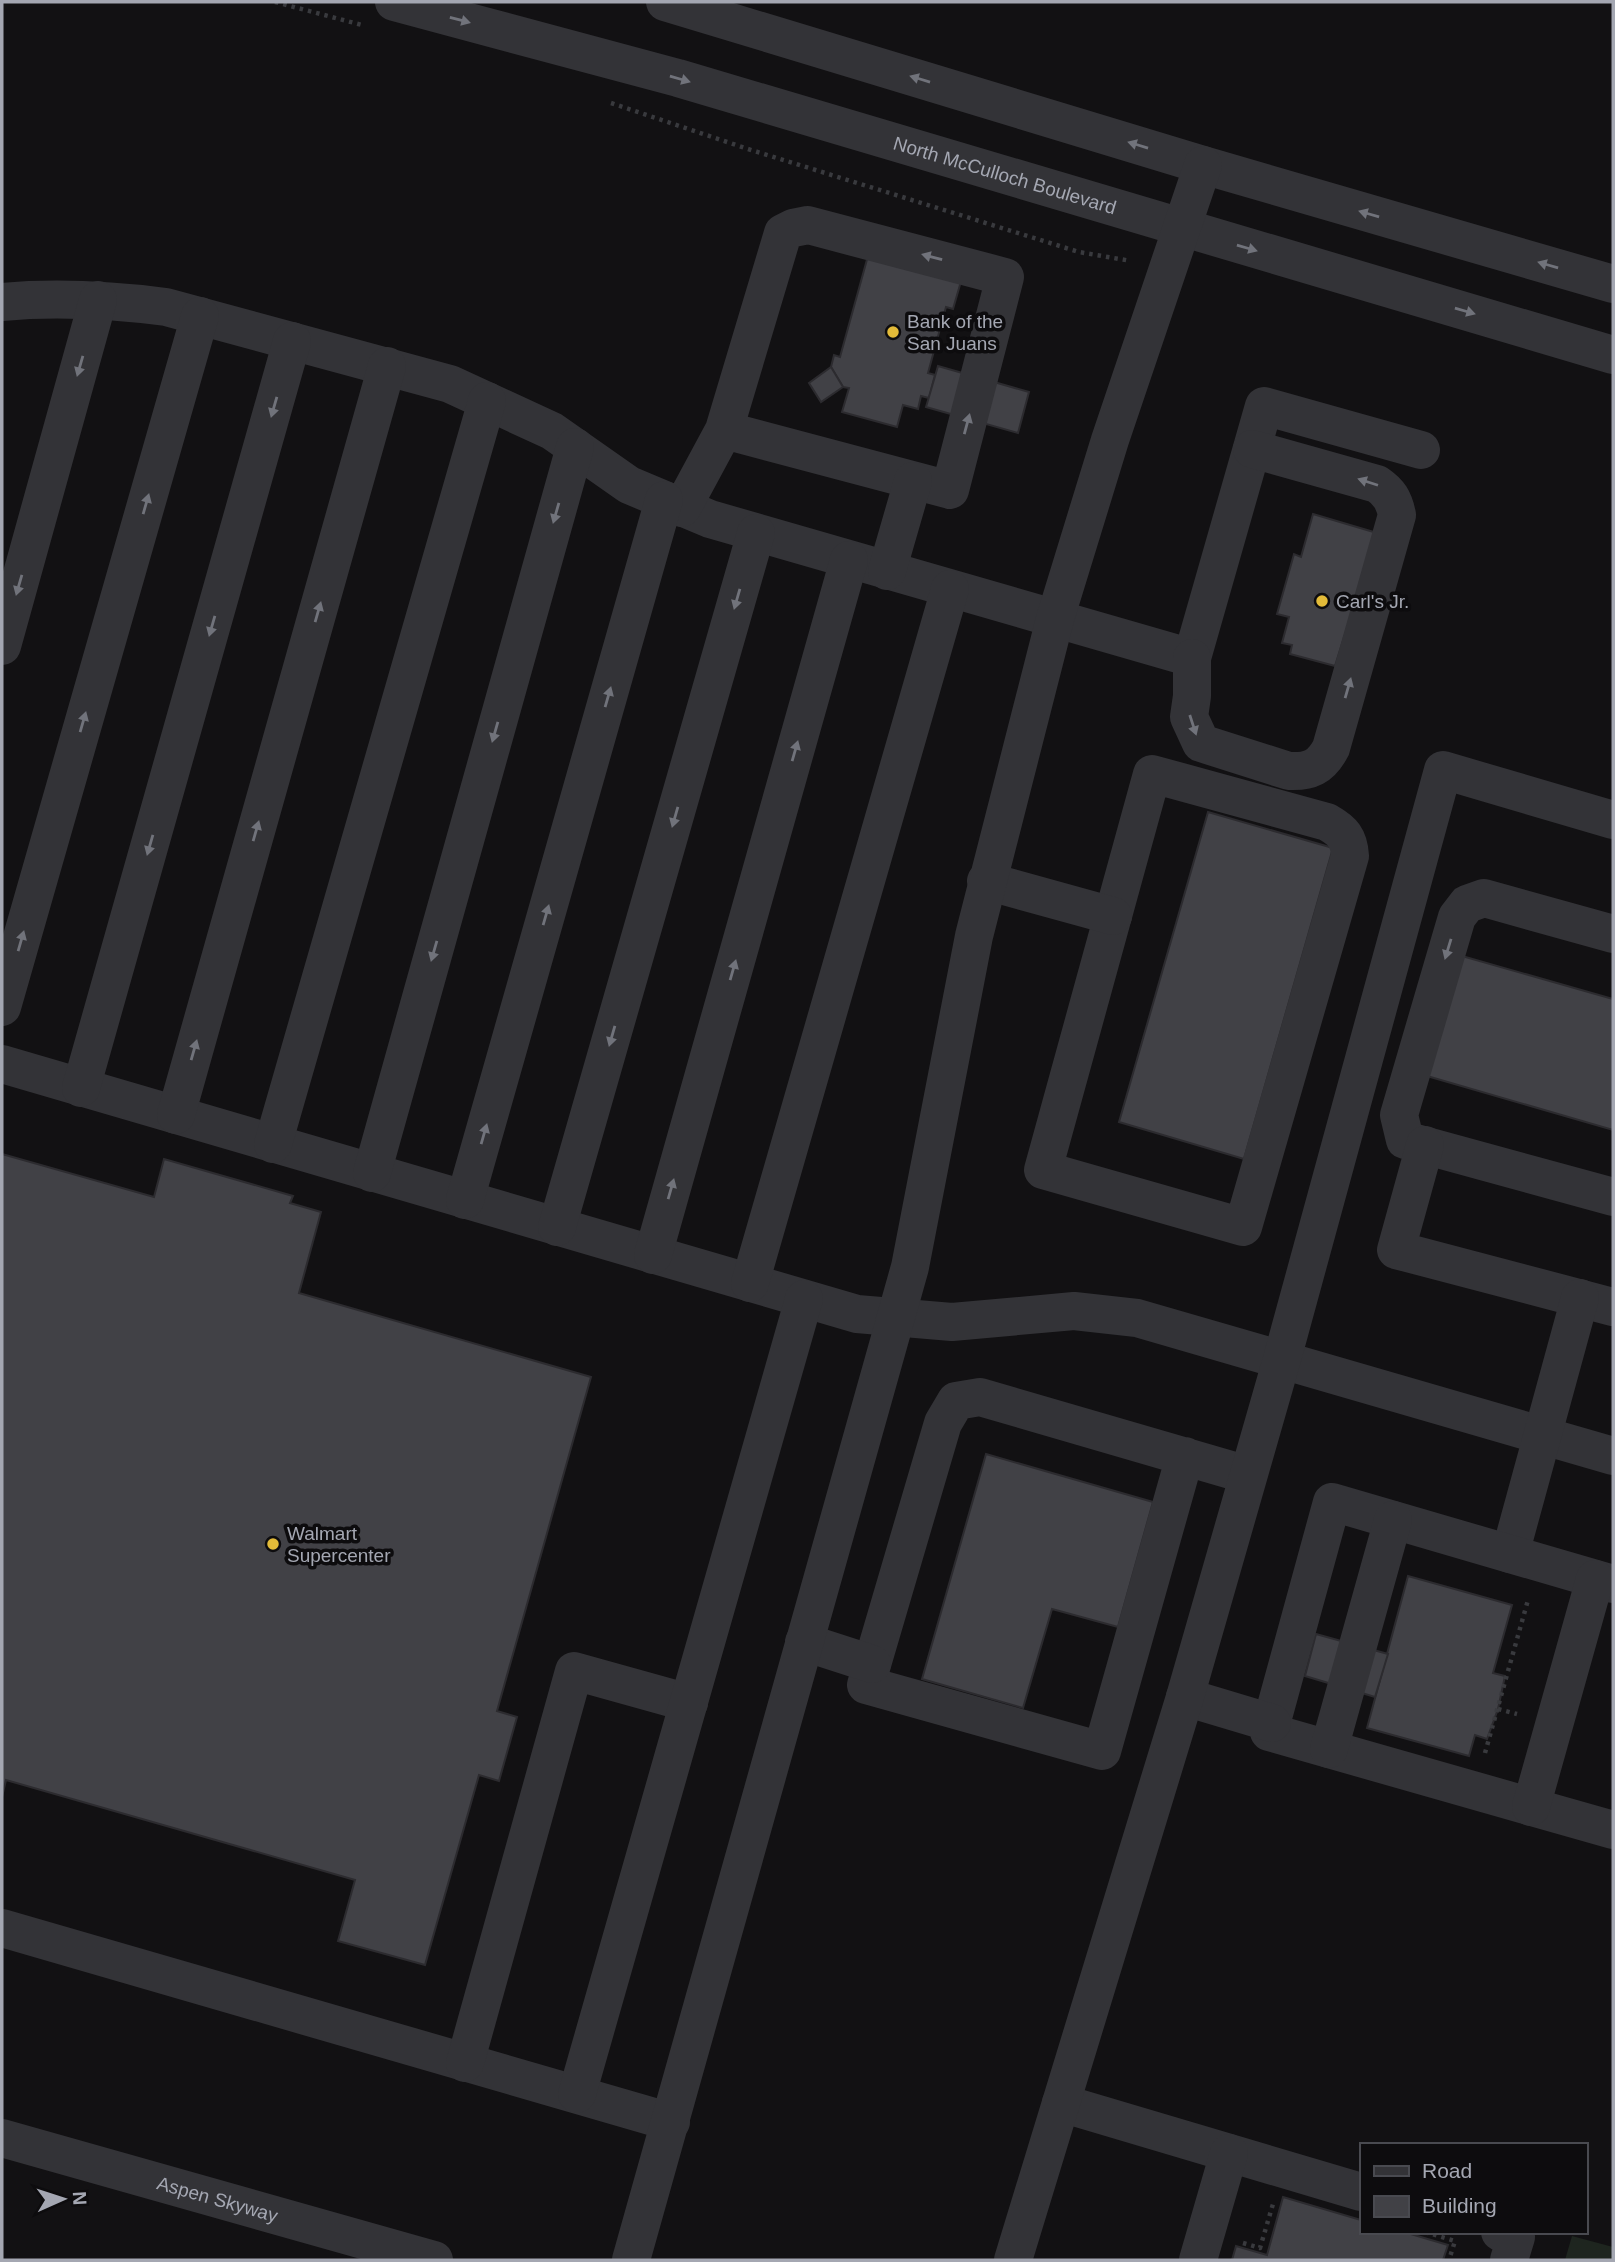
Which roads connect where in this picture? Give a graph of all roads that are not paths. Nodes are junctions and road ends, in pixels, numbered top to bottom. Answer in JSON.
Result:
{"nodes":[{"id":1,"x":394,"y":2,"type":"edge"},
{"id":2,"x":665,"y":2,"type":"edge"},
{"id":3,"x":1203,"y":164,"type":"junction"},
{"id":4,"x":1182,"y":229,"type":"junction"},
{"id":5,"x":1613,"y":284,"type":"edge"},
{"id":6,"x":98,"y":300,"type":"junction"},
{"id":7,"x":2,"y":302,"type":"edge"},
{"id":8,"x":200,"y":316,"type":"junction"},
{"id":9,"x":292,"y":341,"type":"junction"},
{"id":10,"x":1613,"y":355,"type":"edge"},
{"id":11,"x":387,"y":366,"type":"junction"},
{"id":12,"x":487,"y":401,"type":"junction"},
{"id":13,"x":724,"y":430,"type":"junction"},
{"id":14,"x":575,"y":447,"type":"junction"},
{"id":15,"x":1252,"y":449,"type":"junction"},
{"id":16,"x":1421,"y":450,"type":"dead end"},
{"id":17,"x":913,"y":481,"type":"junction"},
{"id":18,"x":673,"y":504,"type":"junction"},
{"id":19,"x":756,"y":533,"type":"junction"},
{"id":20,"x":849,"y":560,"type":"junction"},
{"id":21,"x":887,"y":571,"type":"junction"},
{"id":22,"x":950,"y":589,"type":"junction"},
{"id":23,"x":1055,"y":619,"type":"junction"},
{"id":24,"x":2,"y":646,"type":"edge"},
{"id":25,"x":1192,"y":658,"type":"junction"},
{"id":26,"x":1613,"y":820,"type":"edge"},
{"id":27,"x":986,"y":881,"type":"junction"},
{"id":28,"x":1113,"y":916,"type":"junction"},
{"id":29,"x":1613,"y":934,"type":"edge"},
{"id":30,"x":2,"y":1007,"type":"edge"},
{"id":31,"x":2,"y":1064,"type":"edge"},
{"id":32,"x":81,"y":1087,"type":"junction"},
{"id":33,"x":176,"y":1115,"type":"junction"},
{"id":34,"x":273,"y":1144,"type":"junction"},
{"id":35,"x":1425,"y":1145,"type":"junction"},
{"id":36,"x":372,"y":1173,"type":"junction"},
{"id":37,"x":1613,"y":1196,"type":"edge"},
{"id":38,"x":465,"y":1200,"type":"junction"},
{"id":39,"x":557,"y":1227,"type":"junction"},
{"id":40,"x":653,"y":1255,"type":"junction"},
{"id":41,"x":750,"y":1283,"type":"junction"},
{"id":42,"x":804,"y":1299,"type":"junction"},
{"id":43,"x":1597,"y":1303,"type":"edge"},
{"id":44,"x":894,"y":1317,"type":"junction"},
{"id":45,"x":1282,"y":1359,"type":"junction"},
{"id":46,"x":1542,"y":1435,"type":"junction"},
{"id":47,"x":1613,"y":1455,"type":"edge"},
{"id":48,"x":1185,"y":1457,"type":"junction"},
{"id":49,"x":1248,"y":1475,"type":"junction"},
{"id":50,"x":1393,"y":1520,"type":"junction"},
{"id":51,"x":1510,"y":1554,"type":"junction"},
{"id":52,"x":1604,"y":1582,"type":"edge"},
{"id":53,"x":804,"y":1642,"type":"junction"},
{"id":54,"x":872,"y":1664,"type":"junction"},
{"id":55,"x":1185,"y":1697,"type":"junction"},
{"id":56,"x":689,"y":1703,"type":"junction"},
{"id":57,"x":1272,"y":1723,"type":"junction"},
{"id":58,"x":1329,"y":1749,"type":"junction"},
{"id":59,"x":1531,"y":1807,"type":"junction"},
{"id":60,"x":1613,"y":1830,"type":"edge"},
{"id":61,"x":2,"y":1928,"type":"edge"},
{"id":62,"x":465,"y":2063,"type":"junction"},
{"id":63,"x":578,"y":2094,"type":"junction"},
{"id":64,"x":1061,"y":2103,"type":"junction"},
{"id":65,"x":671,"y":2122,"type":"junction"},
{"id":66,"x":2,"y":2138,"type":"edge"},
{"id":67,"x":1229,"y":2153,"type":"junction"},
{"id":68,"x":1360,"y":2192,"type":"edge"},
{"id":69,"x":1506,"y":2234,"type":"edge"},
{"id":70,"x":434,"y":2260,"type":"edge"},
{"id":71,"x":631,"y":2260,"type":"edge"},
{"id":72,"x":1013,"y":2260,"type":"edge"},
{"id":73,"x":1198,"y":2260,"type":"edge"},
{"id":74,"x":1509,"y":2260,"type":"edge"}],
"edges":[{"from":1,"to":4,"type":"street","name":"North McCulloch Boulevard","one_way":true},
{"from":3,"to":2,"type":"street","one_way":true},
{"from":3,"to":4,"type":"street"},
{"from":5,"to":3,"type":"street","one_way":true},
{"from":4,"to":10,"type":"street","name":"North McCulloch Boulevard","one_way":true},
{"from":4,"to":23,"type":"street"},
{"from":6,"to":7,"type":"street"},
{"from":6,"to":8,"type":"street"},
{"from":6,"to":24,"type":"street","one_way":true},
{"from":8,"to":9,"type":"street"},
{"from":30,"to":8,"type":"street","one_way":true},
{"from":9,"to":11,"type":"street"},
{"from":9,"to":32,"type":"street","one_way":true},
{"from":11,"to":12,"type":"street"},
{"from":33,"to":11,"type":"street","one_way":true},
{"from":12,"to":14,"type":"street"},
{"from":12,"to":34,"type":"street"},
{"from":13,"to":17,"type":"street"},
{"from":17,"to":13,"type":"street","one_way":true},
{"from":13,"to":18,"type":"street"},
{"from":14,"to":18,"type":"street"},
{"from":14,"to":36,"type":"street","one_way":true},
{"from":15,"to":16,"type":"street"},
{"from":15,"to":25,"type":"street"},
{"from":25,"to":15,"type":"street","one_way":true},
{"from":17,"to":21,"type":"street"},
{"from":18,"to":19,"type":"street"},
{"from":38,"to":18,"type":"street","one_way":true},
{"from":19,"to":20,"type":"street"},
{"from":19,"to":39,"type":"street","one_way":true},
{"from":20,"to":21,"type":"street"},
{"from":40,"to":20,"type":"street","one_way":true},
{"from":21,"to":22,"type":"street"},
{"from":22,"to":23,"type":"street"},
{"from":22,"to":41,"type":"street"},
{"from":23,"to":25,"type":"street"},
{"from":23,"to":27,"type":"street"},
{"from":26,"to":45,"type":"street"},
{"from":27,"to":28,"type":"street"},
{"from":27,"to":44,"type":"street"},
{"from":28,"to":28,"type":"street"},
{"from":29,"to":35,"type":"street","one_way":true},
{"from":31,"to":32,"type":"street"},
{"from":32,"to":33,"type":"street"},
{"from":33,"to":34,"type":"street"},
{"from":34,"to":36,"type":"street"},
{"from":35,"to":37,"type":"street"},
{"from":35,"to":43,"type":"street"},
{"from":36,"to":38,"type":"street"},
{"from":38,"to":39,"type":"street"},
{"from":39,"to":40,"type":"street"},
{"from":40,"to":41,"type":"street"},
{"from":41,"to":42,"type":"street"},
{"from":42,"to":44,"type":"street"},
{"from":42,"to":56,"type":"street"},
{"from":43,"to":46,"type":"street"},
{"from":44,"to":45,"type":"street"},
{"from":44,"to":53,"type":"street"},
{"from":45,"to":46,"type":"street"},
{"from":45,"to":49,"type":"street"},
{"from":46,"to":47,"type":"street"},
{"from":46,"to":51,"type":"street"},
{"from":48,"to":49,"type":"street"},
{"from":48,"to":54,"type":"street"},
{"from":48,"to":54,"type":"street"},
{"from":49,"to":55,"type":"street"},
{"from":50,"to":51,"type":"street"},
{"from":50,"to":57,"type":"street"},
{"from":50,"to":58,"type":"street"},
{"from":51,"to":52,"type":"street"},
{"from":52,"to":59,"type":"street"},
{"from":53,"to":54,"type":"street"},
{"from":53,"to":65,"type":"street"},
{"from":55,"to":57,"type":"street"},
{"from":55,"to":64,"type":"street"},
{"from":56,"to":62,"type":"street"},
{"from":56,"to":63,"type":"street"},
{"from":57,"to":58,"type":"street"},
{"from":58,"to":59,"type":"street"},
{"from":59,"to":60,"type":"street"},
{"from":61,"to":62,"type":"street"},
{"from":62,"to":63,"type":"street"},
{"from":63,"to":65,"type":"street"},
{"from":64,"to":67,"type":"street"},
{"from":64,"to":72,"type":"street"},
{"from":65,"to":71,"type":"street"},
{"from":66,"to":70,"type":"street","name":"Aspen Skyway"},
{"from":67,"to":68,"type":"street"},
{"from":67,"to":73,"type":"street"},
{"from":69,"to":74,"type":"street"}]}
